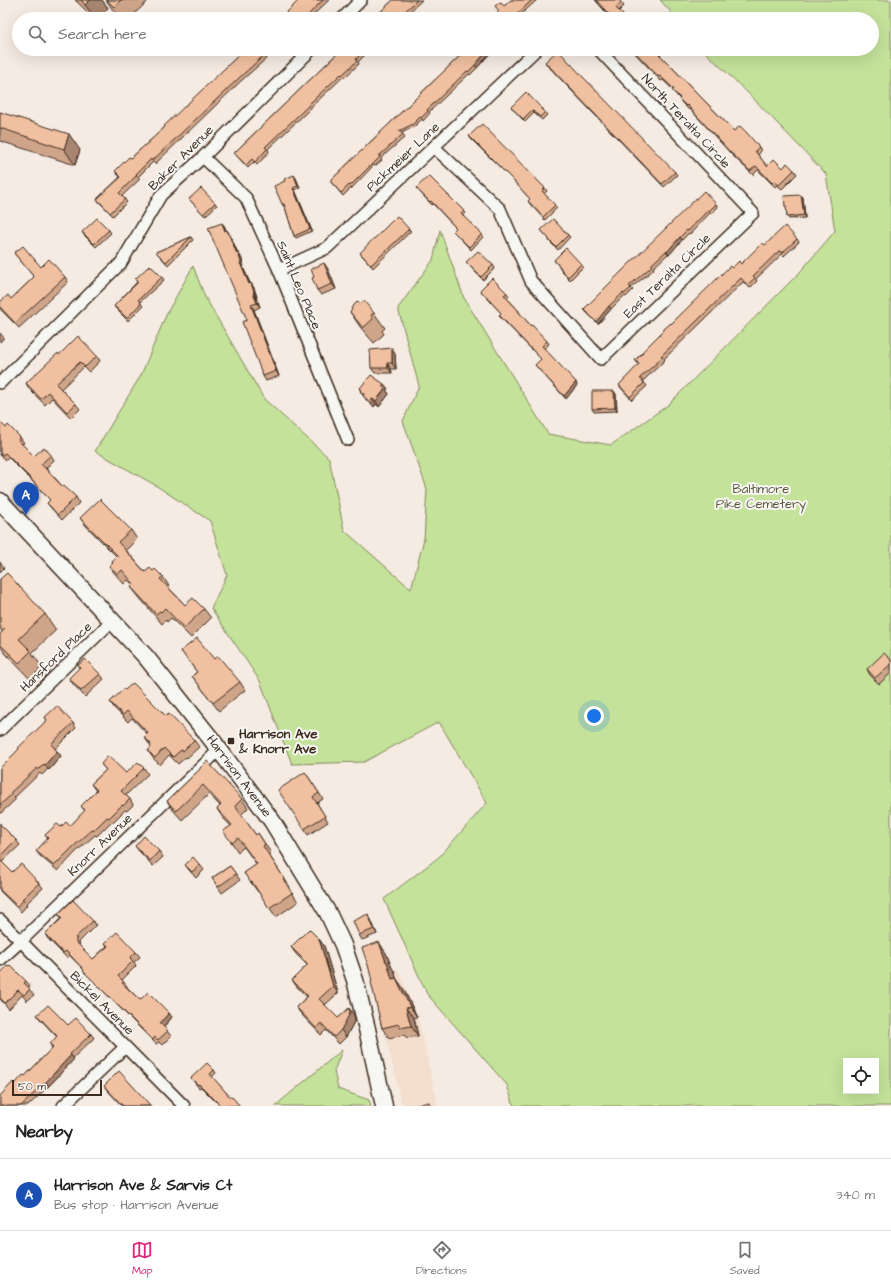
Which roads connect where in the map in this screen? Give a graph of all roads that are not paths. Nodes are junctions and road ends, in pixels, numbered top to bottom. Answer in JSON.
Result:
{"nodes":[{"id":1,"x":361,"y":0,"type":"edge"},
{"id":2,"x":349,"y":12,"type":"edge"},
{"id":3,"x":305,"y":56,"type":"edge"},
{"id":4,"x":530,"y":56,"type":"edge"},
{"id":5,"x":605,"y":56,"type":"edge"},
{"id":6,"x":434,"y":147,"type":"junction"},
{"id":7,"x":202,"y":157,"type":"junction"},
{"id":8,"x":753,"y":213,"type":"joint"},
{"id":9,"x":279,"y":270,"type":"junction"},
{"id":10,"x":0,"y":383,"type":"edge"},
{"id":11,"x":348,"y":440,"type":"dead end"},
{"id":12,"x":0,"y":502,"type":"edge"},
{"id":13,"x":113,"y":620,"type":"junction"},
{"id":14,"x":0,"y":730,"type":"edge"},
{"id":15,"x":220,"y":749,"type":"junction"},
{"id":16,"x":0,"y":920,"type":"edge"},
{"id":17,"x":21,"y":941,"type":"junction"},
{"id":18,"x":0,"y":960,"type":"edge"},
{"id":19,"x":125,"y":1046,"type":"junction"},
{"id":20,"x":63,"y":1106,"type":"edge"},
{"id":21,"x":184,"y":1106,"type":"edge"},
{"id":22,"x":384,"y":1106,"type":"edge"}],
"edges":[{"from":1,"to":2,"type":"street"},
{"from":3,"to":7,"type":"street","name":"Baker Avenue"},
{"from":4,"to":6,"type":"street","name":"Pickmeier Lane"},
{"from":5,"to":8,"type":"street","name":"North Teralta Circle"},
{"from":6,"to":8,"type":"street","name":"East Teralta Circle"},
{"from":6,"to":9,"type":"street","name":"Pickmeier Lane"},
{"from":7,"to":9,"type":"street","name":"Saint Leo Place"},
{"from":7,"to":10,"type":"street","name":"Baker Avenue"},
{"from":9,"to":11,"type":"street","name":"Saint Leo Place"},
{"from":12,"to":13,"type":"main road","name":"Harrison Avenue"},
{"from":13,"to":14,"type":"street","name":"Hansford Place"},
{"from":13,"to":15,"type":"main road","name":"Harrison Avenue"},
{"from":15,"to":17,"type":"street","name":"Knorr Avenue"},
{"from":15,"to":22,"type":"main road","name":"Harrison Avenue"},
{"from":16,"to":17,"type":"street","name":"Bickel Avenue"},
{"from":17,"to":18,"type":"street","name":"Knorr Avenue"},
{"from":17,"to":19,"type":"street","name":"Bickel Avenue"},
{"from":19,"to":20,"type":"street"},
{"from":19,"to":21,"type":"street","name":"Bickel Avenue"}]}
